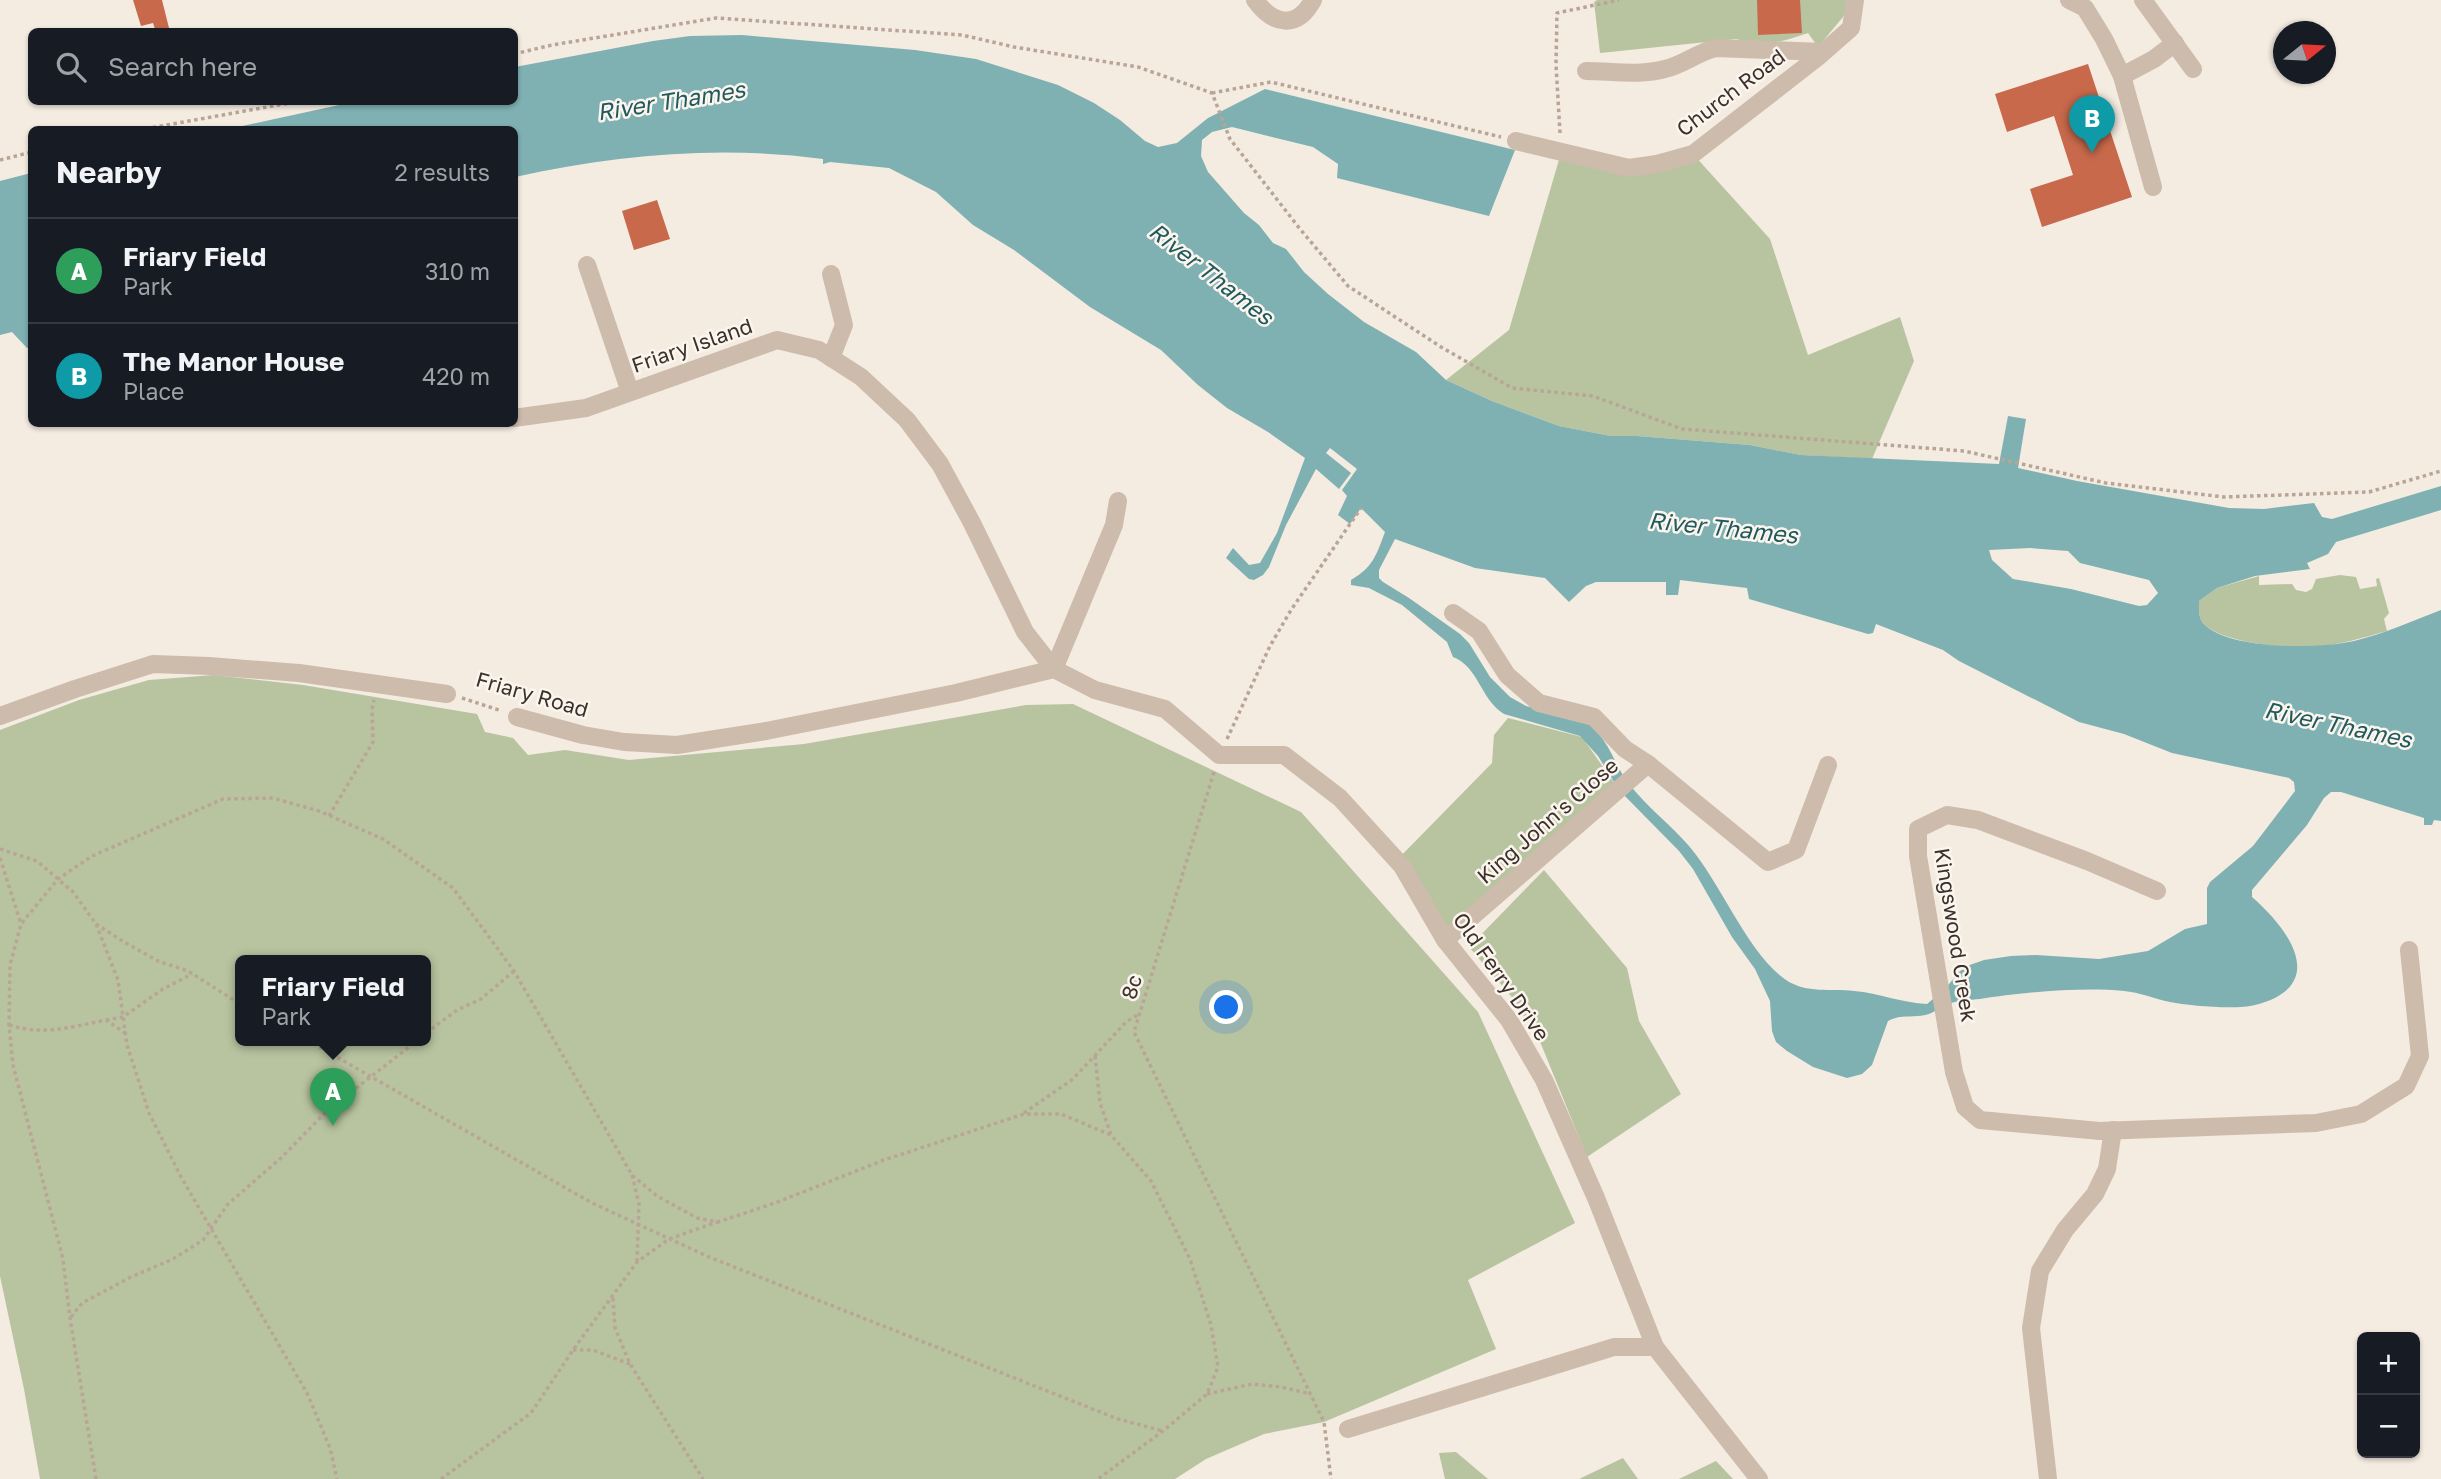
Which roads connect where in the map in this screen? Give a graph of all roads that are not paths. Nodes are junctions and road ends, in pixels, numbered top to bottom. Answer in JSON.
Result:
{"nodes":[{"id":1,"x":1255,"y":0,"type":"edge"},
{"id":2,"x":1313,"y":0,"type":"edge"},
{"id":3,"x":1855,"y":0,"type":"edge"},
{"id":4,"x":2069,"y":0,"type":"edge"},
{"id":5,"x":2143,"y":0,"type":"edge"},
{"id":6,"x":2175,"y":43,"type":"junction"},
{"id":7,"x":1823,"y":51,"type":"junction"},
{"id":8,"x":2193,"y":69,"type":"dead end"},
{"id":9,"x":1586,"y":71,"type":"dead end"},
{"id":10,"x":2122,"y":76,"type":"junction"},
{"id":11,"x":1516,"y":141,"type":"road end"},
{"id":12,"x":2152,"y":187,"type":"dead end"},
{"id":13,"x":587,"y":265,"type":"dead end"},
{"id":14,"x":831,"y":274,"type":"dead end"},
{"id":15,"x":831,"y":358,"type":"junction"},
{"id":16,"x":630,"y":392,"type":"junction"},
{"id":17,"x":518,"y":417,"type":"edge"},
{"id":18,"x":1118,"y":500,"type":"dead end"},
{"id":19,"x":1453,"y":613,"type":"dead end"},
{"id":20,"x":1054,"y":668,"type":"junction"},
{"id":21,"x":447,"y":694,"type":"road end"},
{"id":22,"x":0,"y":716,"type":"edge"},
{"id":23,"x":517,"y":717,"type":"road end"},
{"id":24,"x":1648,"y":764,"type":"junction"},
{"id":25,"x":1828,"y":765,"type":"dead end"},
{"id":26,"x":2157,"y":891,"type":"dead end"},
{"id":27,"x":1445,"y":940,"type":"junction"},
{"id":28,"x":2409,"y":950,"type":"dead end"},
{"id":29,"x":2113,"y":1130,"type":"junction"},
{"id":30,"x":1655,"y":1347,"type":"junction"},
{"id":31,"x":1348,"y":1429,"type":"dead end"},
{"id":32,"x":1759,"y":1479,"type":"edge"},
{"id":33,"x":2048,"y":1479,"type":"edge"}],
"edges":[{"from":1,"to":2,"type":"street"},
{"from":3,"to":7,"type":"street","name":"Church Road"},
{"from":4,"to":10,"type":"street"},
{"from":5,"to":6,"type":"street"},
{"from":6,"to":8,"type":"street"},
{"from":6,"to":10,"type":"street"},
{"from":7,"to":9,"type":"street"},
{"from":7,"to":11,"type":"street","name":"Church Road"},
{"from":10,"to":12,"type":"street"},
{"from":13,"to":16,"type":"street"},
{"from":14,"to":15,"type":"street"},
{"from":15,"to":16,"type":"street","name":"Friary Island"},
{"from":15,"to":20,"type":"street","name":"Friary Island"},
{"from":16,"to":17,"type":"street","name":"Friary Island"},
{"from":18,"to":20,"type":"street"},
{"from":19,"to":24,"type":"street","name":"King John's Close"},
{"from":20,"to":23,"type":"street","name":"Friary Road"},
{"from":20,"to":27,"type":"street","name":"Old Ferry Drive"},
{"from":21,"to":22,"type":"street","name":"Friary Road"},
{"from":24,"to":25,"type":"street","name":"King John's Close"},
{"from":24,"to":27,"type":"street","name":"King John's Close"},
{"from":26,"to":29,"type":"street","name":"Kingswood Creek"},
{"from":27,"to":30,"type":"street","name":"Old Ferry Drive"},
{"from":28,"to":29,"type":"street","name":"Kingswood Creek"},
{"from":29,"to":33,"type":"street"},
{"from":30,"to":31,"type":"street"},
{"from":30,"to":32,"type":"street","name":"Old Ferry Drive"}]}
